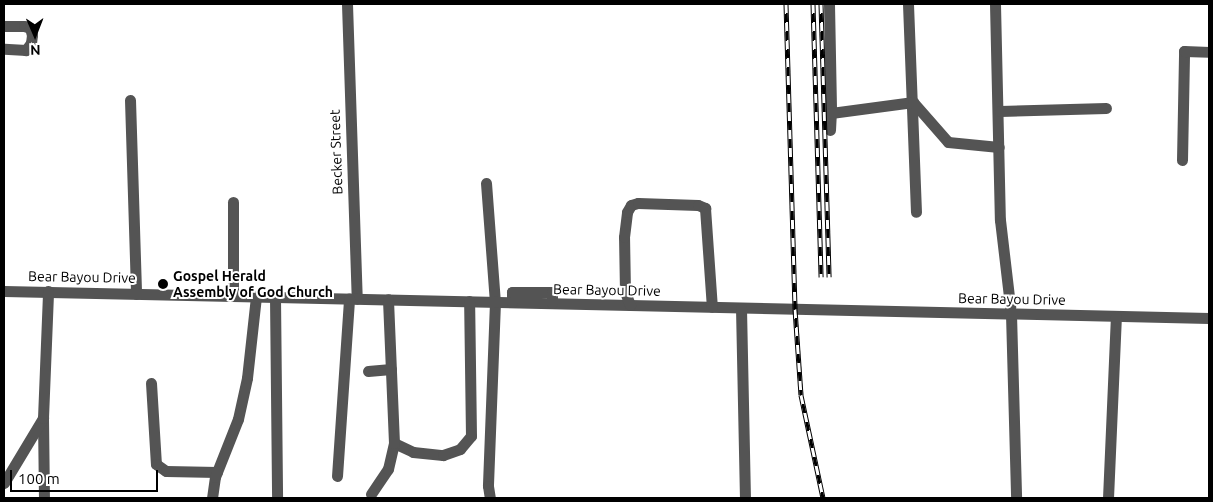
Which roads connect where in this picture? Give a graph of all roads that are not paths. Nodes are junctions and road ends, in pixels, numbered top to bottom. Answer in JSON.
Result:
{"nodes":[{"id":1,"x":347,"y":4,"type":"edge"},
{"id":2,"x":829,"y":4,"type":"edge"},
{"id":3,"x":908,"y":4,"type":"edge"},
{"id":4,"x":995,"y":4,"type":"edge"},
{"id":5,"x":4,"y":26,"type":"edge"},
{"id":6,"x":4,"y":49,"type":"edge"},
{"id":7,"x":1209,"y":52,"type":"edge"},
{"id":8,"x":130,"y":100,"type":"dead end"},
{"id":9,"x":913,"y":102,"type":"junction"},
{"id":10,"x":1106,"y":108,"type":"dead end"},
{"id":11,"x":1000,"y":111,"type":"junction"},
{"id":12,"x":831,"y":113,"type":"junction"},
{"id":13,"x":830,"y":130,"type":"dead end"},
{"id":14,"x":998,"y":147,"type":"junction"},
{"id":15,"x":1182,"y":160,"type":"dead end"},
{"id":16,"x":486,"y":183,"type":"dead end"},
{"id":17,"x":233,"y":202,"type":"dead end"},
{"id":18,"x":916,"y":212,"type":"dead end"},
{"id":19,"x":4,"y":290,"type":"edge"},
{"id":20,"x":48,"y":292,"type":"junction"},
{"id":21,"x":136,"y":294,"type":"junction"},
{"id":22,"x":232,"y":296,"type":"junction"},
{"id":23,"x":256,"y":296,"type":"junction"},
{"id":24,"x":275,"y":297,"type":"junction"},
{"id":25,"x":353,"y":299,"type":"junction"},
{"id":26,"x":388,"y":299,"type":"junction"},
{"id":27,"x":469,"y":301,"type":"junction"},
{"id":28,"x":495,"y":302,"type":"junction"},
{"id":29,"x":630,"y":305,"type":"junction"},
{"id":30,"x":712,"y":307,"type":"junction"},
{"id":31,"x":741,"y":308,"type":"junction"},
{"id":32,"x":1011,"y":314,"type":"junction"},
{"id":33,"x":1116,"y":316,"type":"junction"},
{"id":34,"x":1209,"y":318,"type":"edge"},
{"id":35,"x":391,"y":368,"type":"junction"},
{"id":36,"x":368,"y":370,"type":"dead end"},
{"id":37,"x":152,"y":383,"type":"dead end"},
{"id":38,"x":42,"y":418,"type":"junction"},
{"id":39,"x":394,"y":443,"type":"junction"},
{"id":40,"x":217,"y":472,"type":"junction"},
{"id":41,"x":337,"y":476,"type":"dead end"},
{"id":42,"x":4,"y":482,"type":"edge"},
{"id":43,"x":371,"y":494,"type":"dead end"},
{"id":44,"x":44,"y":498,"type":"edge"},
{"id":45,"x":212,"y":498,"type":"edge"},
{"id":46,"x":277,"y":498,"type":"edge"},
{"id":47,"x":490,"y":498,"type":"edge"},
{"id":48,"x":745,"y":498,"type":"edge"},
{"id":49,"x":1016,"y":498,"type":"edge"},
{"id":50,"x":1108,"y":498,"type":"edge"}],
"edges":[{"from":1,"to":25,"type":"street","name":"Becker Street"},
{"from":2,"to":12,"type":"street"},
{"from":3,"to":9,"type":"street"},
{"from":4,"to":11,"type":"street"},
{"from":5,"to":6,"type":"street"},
{"from":7,"to":15,"type":"street"},
{"from":8,"to":21,"type":"street"},
{"from":9,"to":12,"type":"street"},
{"from":9,"to":14,"type":"street"},
{"from":9,"to":18,"type":"street"},
{"from":10,"to":11,"type":"street"},
{"from":11,"to":14,"type":"street"},
{"from":12,"to":13,"type":"street"},
{"from":14,"to":32,"type":"street"},
{"from":16,"to":28,"type":"street"},
{"from":17,"to":22,"type":"street"},
{"from":19,"to":20,"type":"street","name":"Bear Bayou Drive"},
{"from":20,"to":21,"type":"street","name":"Bear Bayou Drive"},
{"from":20,"to":38,"type":"street"},
{"from":21,"to":22,"type":"street","name":"Bear Bayou Drive"},
{"from":22,"to":23,"type":"street","name":"Bear Bayou Drive"},
{"from":23,"to":24,"type":"street","name":"Bear Bayou Drive"},
{"from":23,"to":40,"type":"street"},
{"from":24,"to":25,"type":"street","name":"Bear Bayou Drive"},
{"from":24,"to":46,"type":"street"},
{"from":25,"to":26,"type":"street","name":"Bear Bayou Drive"},
{"from":25,"to":41,"type":"street","name":"Becker Street"},
{"from":26,"to":27,"type":"street","name":"Bear Bayou Drive"},
{"from":26,"to":35,"type":"street"},
{"from":27,"to":28,"type":"street","name":"Bear Bayou Drive"},
{"from":27,"to":39,"type":"street"},
{"from":28,"to":29,"type":"street","name":"Bear Bayou Drive"},
{"from":28,"to":47,"type":"street"},
{"from":29,"to":30,"type":"street","name":"Bear Bayou Drive"},
{"from":29,"to":30,"type":"street"},
{"from":30,"to":31,"type":"street","name":"Bear Bayou Drive"},
{"from":31,"to":32,"type":"street","name":"Bear Bayou Drive"},
{"from":31,"to":48,"type":"street"},
{"from":32,"to":33,"type":"street","name":"Bear Bayou Drive"},
{"from":32,"to":49,"type":"street"},
{"from":33,"to":34,"type":"street","name":"Bear Bayou Drive"},
{"from":33,"to":50,"type":"street"},
{"from":35,"to":36,"type":"street"},
{"from":35,"to":39,"type":"street"},
{"from":37,"to":40,"type":"street"},
{"from":38,"to":42,"type":"street"},
{"from":38,"to":44,"type":"street"},
{"from":39,"to":43,"type":"street"},
{"from":40,"to":45,"type":"street"}]}
